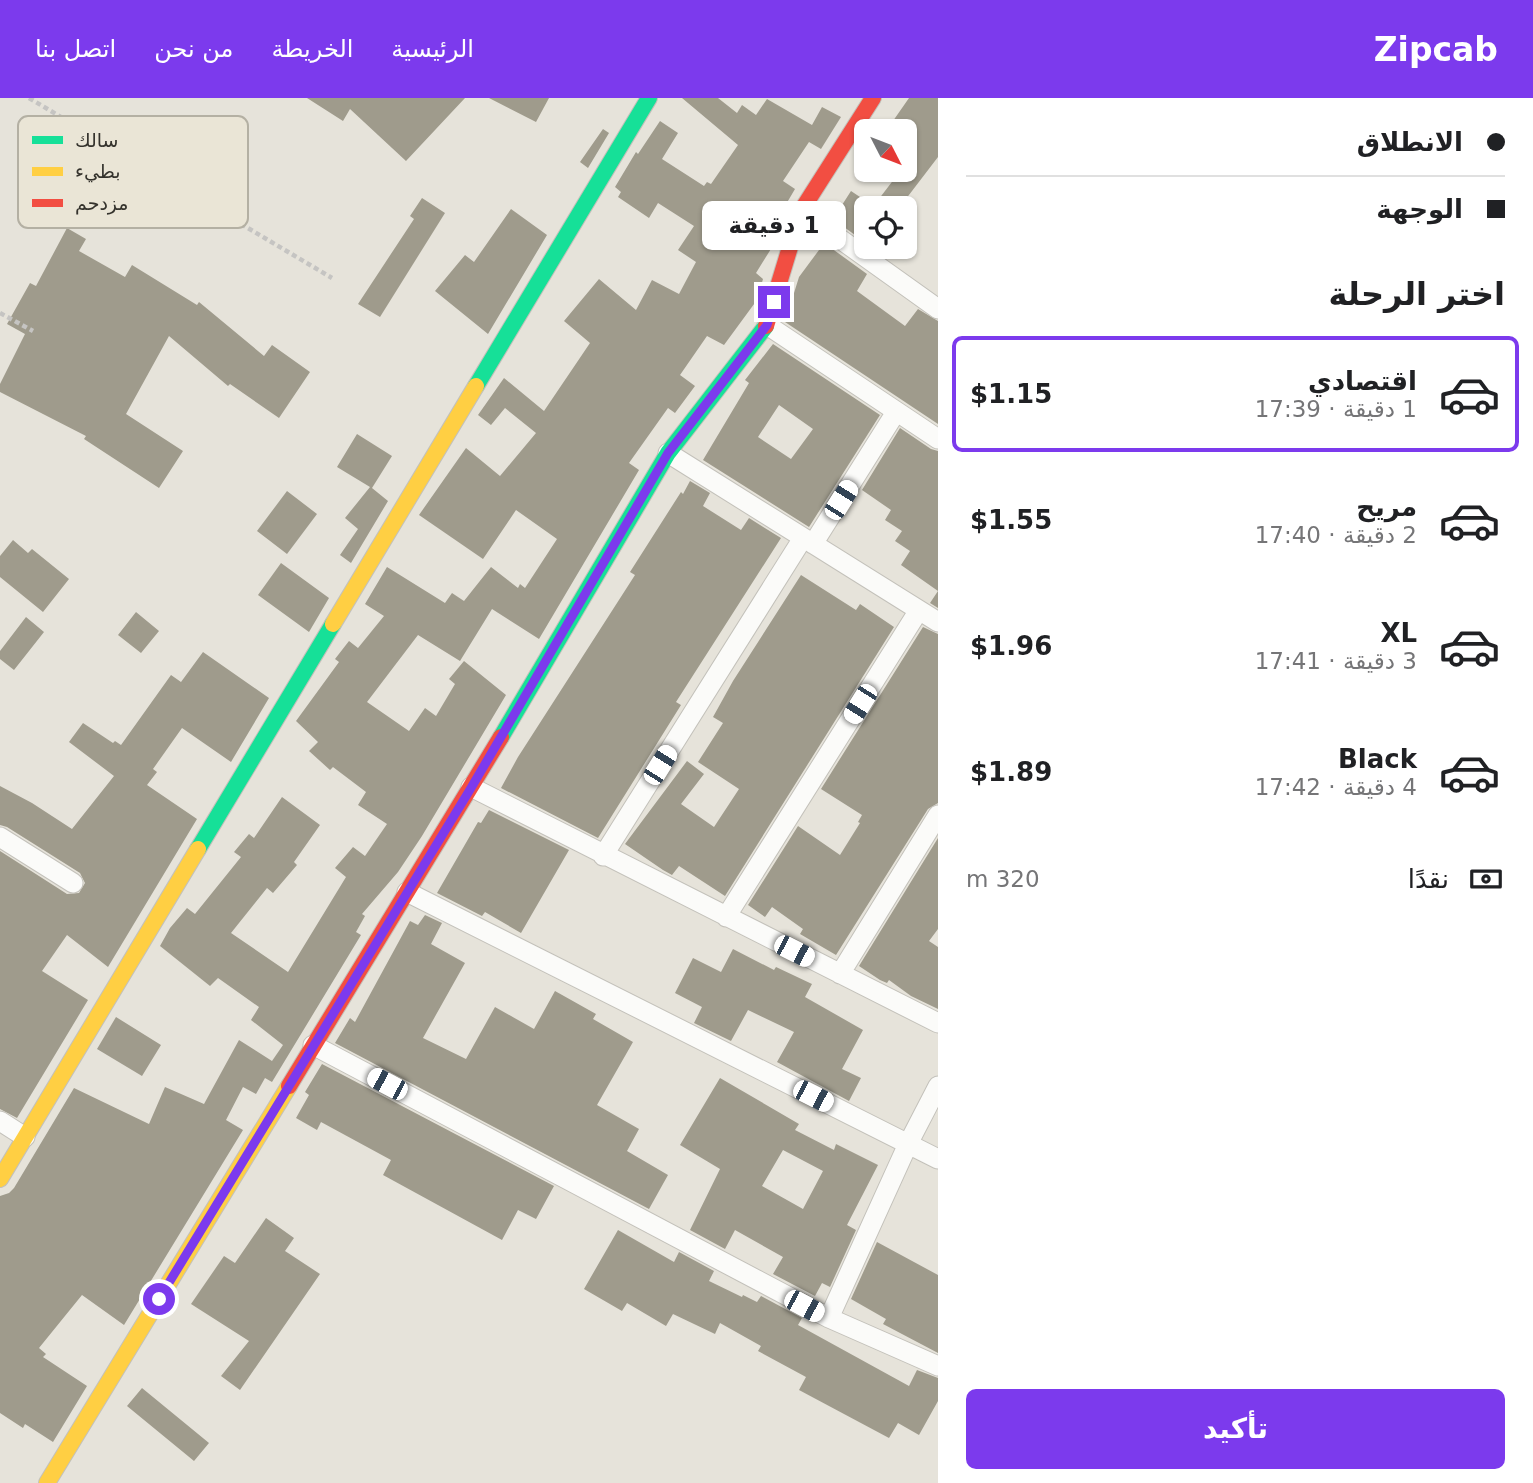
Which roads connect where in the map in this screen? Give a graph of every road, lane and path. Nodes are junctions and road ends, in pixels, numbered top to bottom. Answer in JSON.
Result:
{"nodes":[{"id":1,"x":29,"y":98,"type":"edge"},
{"id":2,"x":649,"y":98,"type":"edge"},
{"id":3,"x":873,"y":98,"type":"edge"},
{"id":4,"x":59,"y":116,"type":"edge"},
{"id":5,"x":802,"y":211,"type":"junction"},
{"id":6,"x":248,"y":228,"type":"edge"},
{"id":7,"x":332,"y":278,"type":"dead end"},
{"id":8,"x":938,"y":310,"type":"edge"},
{"id":9,"x":0,"y":313,"type":"edge"},
{"id":10,"x":767,"y":325,"type":"junction"},
{"id":11,"x":33,"y":331,"type":"dead end"},
{"id":12,"x":896,"y":412,"type":"junction"},
{"id":13,"x":938,"y":439,"type":"edge"},
{"id":14,"x":668,"y":453,"type":"junction"},
{"id":15,"x":808,"y":541,"type":"junction"},
{"id":16,"x":919,"y":610,"type":"junction"},
{"id":17,"x":938,"y":622,"type":"edge"},
{"id":18,"x":471,"y":788,"type":"junction"},
{"id":19,"x":938,"y":816,"type":"edge"},
{"id":20,"x":0,"y":837,"type":"edge"},
{"id":21,"x":603,"y":856,"type":"junction"},
{"id":22,"x":73,"y":883,"type":"dead end"},
{"id":23,"x":407,"y":892,"type":"junction"},
{"id":24,"x":726,"y":917,"type":"junction"},
{"id":25,"x":840,"y":974,"type":"junction"},
{"id":26,"x":938,"y":1023,"type":"edge"},
{"id":27,"x":313,"y":1045,"type":"junction"},
{"id":28,"x":938,"y":1086,"type":"edge"},
{"id":29,"x":0,"y":1121,"type":"edge"},
{"id":30,"x":25,"y":1137,"type":"junction"},
{"id":31,"x":908,"y":1144,"type":"junction"},
{"id":32,"x":938,"y":1159,"type":"edge"},
{"id":33,"x":0,"y":1179,"type":"edge"},
{"id":34,"x":829,"y":1318,"type":"junction"},
{"id":35,"x":938,"y":1366,"type":"edge"},
{"id":36,"x":47,"y":1483,"type":"edge"}],
"edges":[{"from":1,"to":4,"type":"path"},
{"from":2,"to":30,"type":"main road"},
{"from":3,"to":5,"type":"main road"},
{"from":5,"to":8,"type":"street"},
{"from":5,"to":10,"type":"main road"},
{"from":6,"to":7,"type":"path"},
{"from":9,"to":11,"type":"path"},
{"from":10,"to":12,"type":"street"},
{"from":10,"to":14,"type":"main road"},
{"from":12,"to":13,"type":"street"},
{"from":12,"to":15,"type":"street"},
{"from":14,"to":15,"type":"street"},
{"from":14,"to":18,"type":"main road"},
{"from":15,"to":16,"type":"street"},
{"from":15,"to":21,"type":"street"},
{"from":16,"to":17,"type":"street"},
{"from":16,"to":24,"type":"street"},
{"from":18,"to":21,"type":"street"},
{"from":18,"to":23,"type":"main road"},
{"from":19,"to":25,"type":"street"},
{"from":20,"to":22,"type":"street"},
{"from":21,"to":24,"type":"street"},
{"from":23,"to":27,"type":"main road"},
{"from":23,"to":31,"type":"street"},
{"from":24,"to":25,"type":"street"},
{"from":25,"to":26,"type":"street"},
{"from":27,"to":34,"type":"street"},
{"from":27,"to":36,"type":"main road"},
{"from":28,"to":31,"type":"street"},
{"from":29,"to":30,"type":"street"},
{"from":30,"to":33,"type":"main road"},
{"from":31,"to":32,"type":"street"},
{"from":31,"to":34,"type":"street"},
{"from":34,"to":35,"type":"street"}]}
